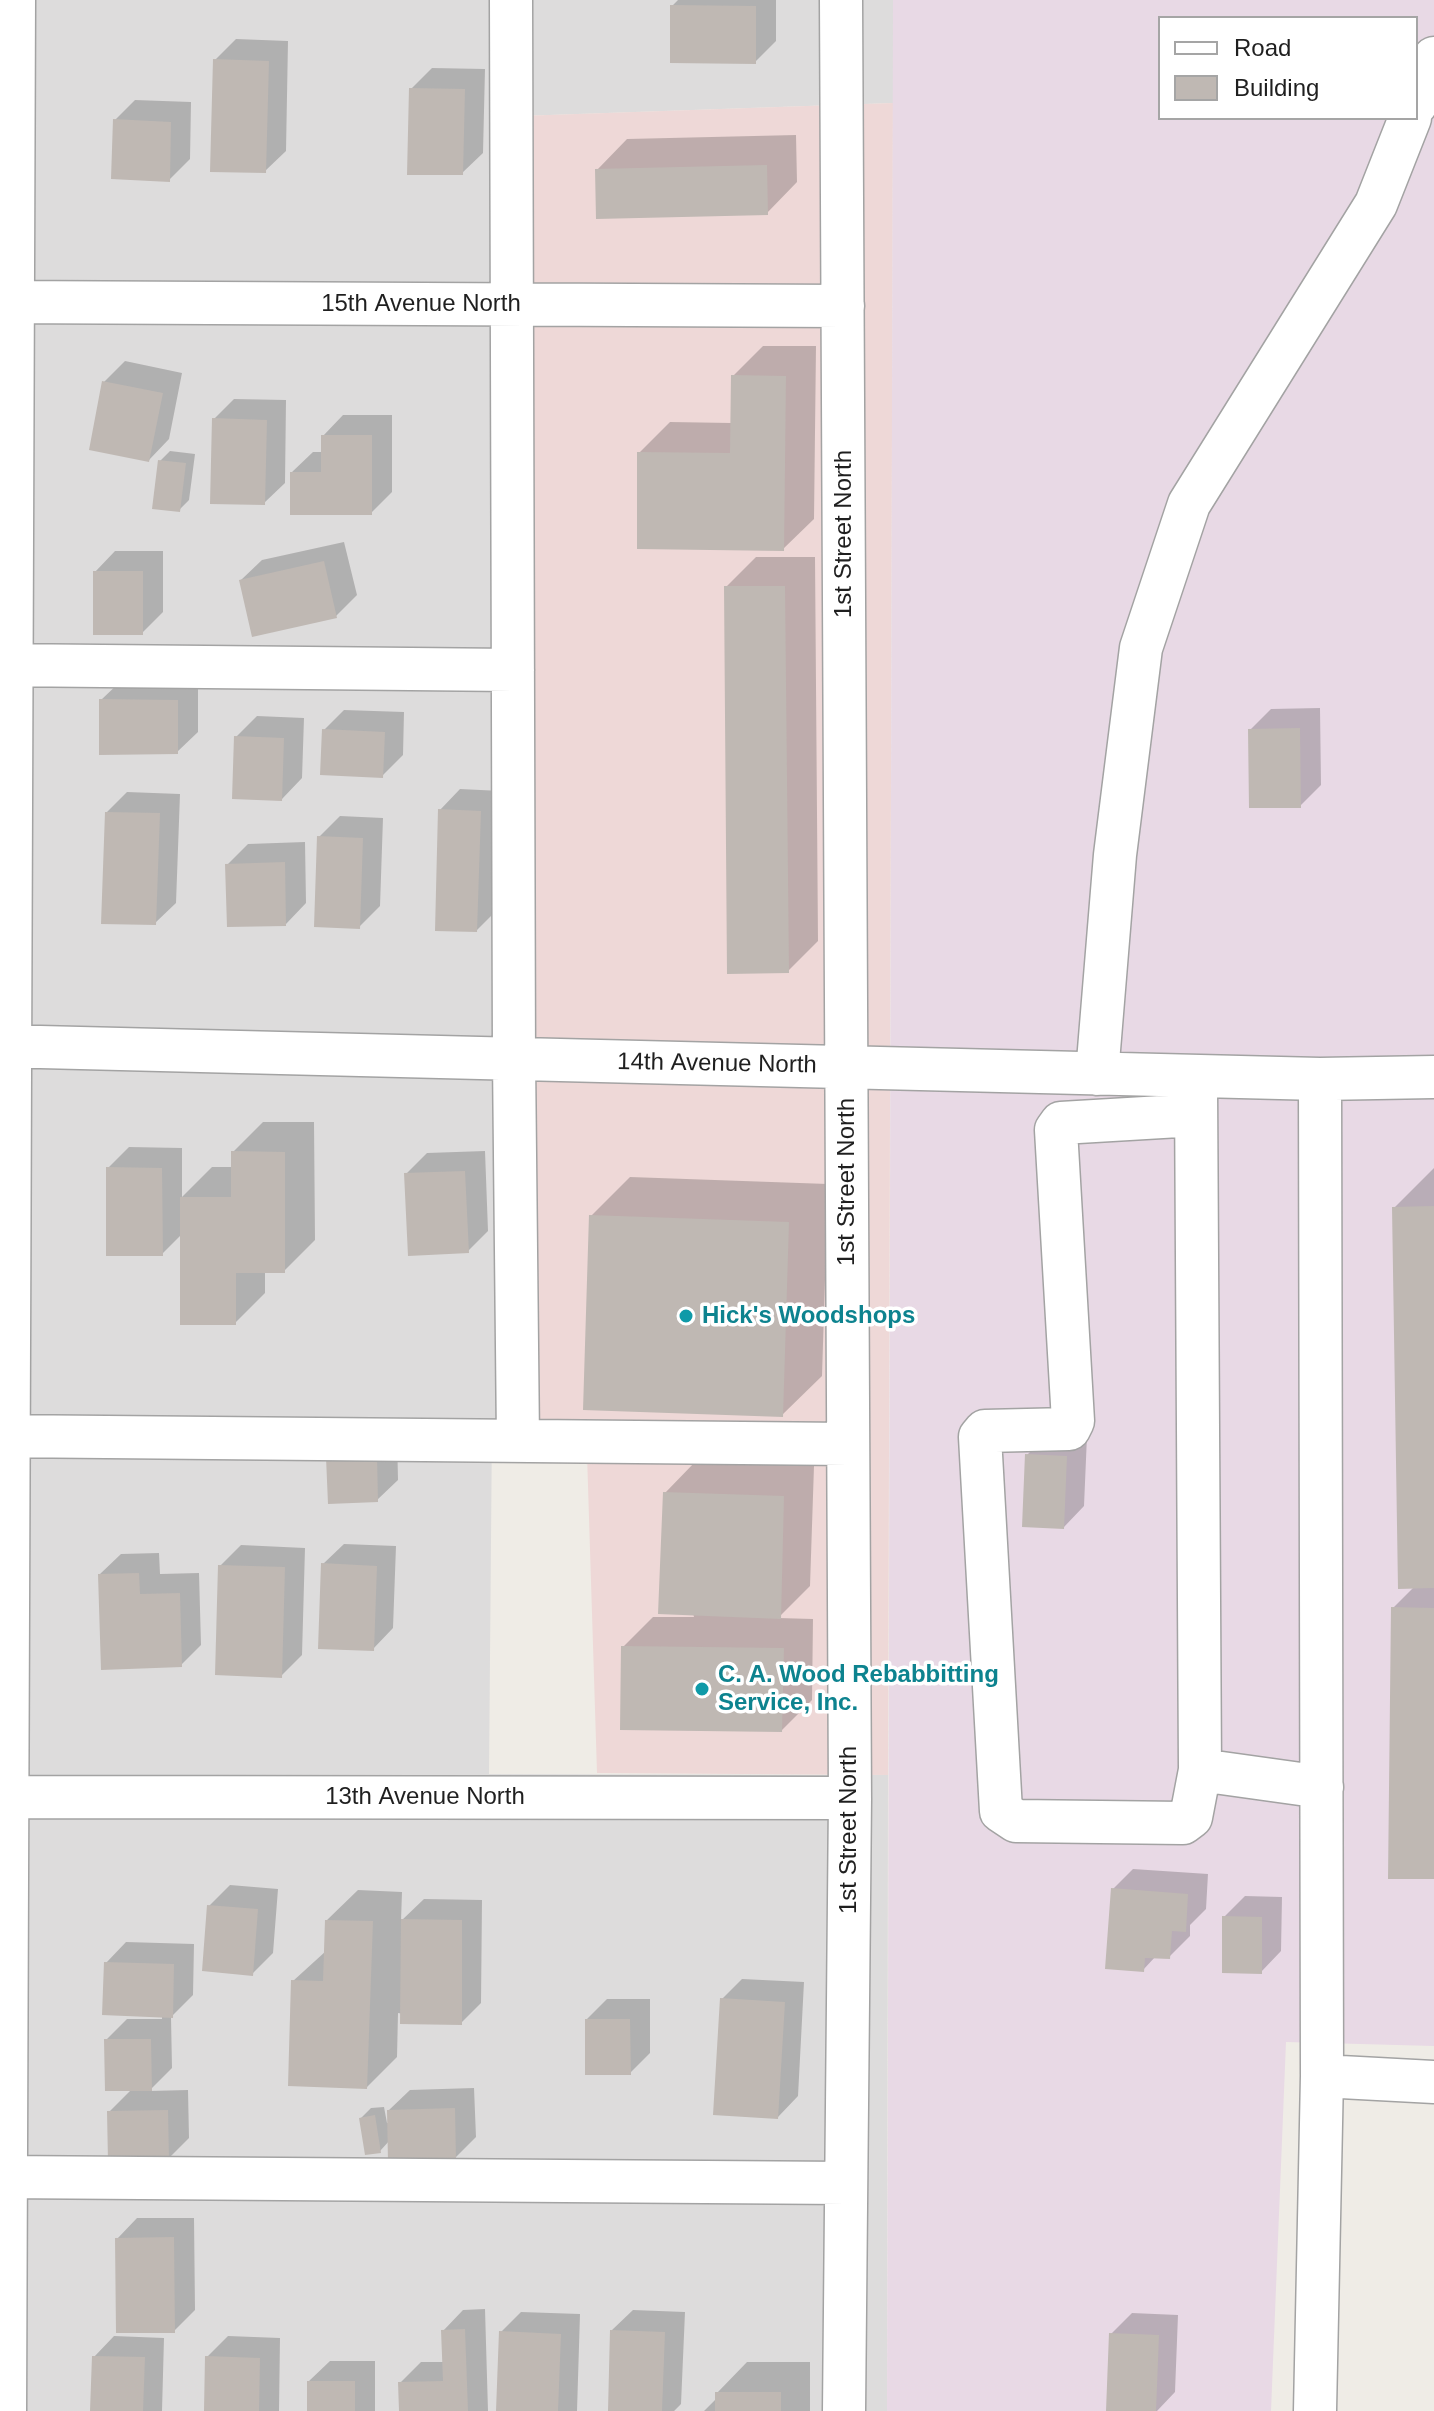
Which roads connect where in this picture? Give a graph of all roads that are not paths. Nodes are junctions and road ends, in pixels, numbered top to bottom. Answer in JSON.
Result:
{"nodes":[{"id":1,"x":14,"y":0,"type":"edge"},
{"id":2,"x":511,"y":0,"type":"edge"},
{"id":3,"x":841,"y":0,"type":"edge"},
{"id":4,"x":1434,"y":58,"type":"edge"},
{"id":5,"x":1418,"y":99,"type":"edge"},
{"id":6,"x":1409,"y":120,"type":"edge"},
{"id":7,"x":6,"y":302,"type":"edge"},
{"id":8,"x":511,"y":304,"type":"junction"},
{"id":9,"x":843,"y":306,"type":"junction"},
{"id":10,"x":6,"y":665,"type":"edge"},
{"id":11,"x":513,"y":670,"type":"junction"},
{"id":12,"x":5,"y":1046,"type":"edge"},
{"id":13,"x":514,"y":1059,"type":"junction"},
{"id":14,"x":847,"y":1067,"type":"junction"},
{"id":15,"x":1097,"y":1074,"type":"junction"},
{"id":16,"x":1434,"y":1077,"type":"edge"},
{"id":17,"x":1320,"y":1079,"type":"junction"},
{"id":18,"x":1196,"y":1095,"type":"junction"},
{"id":19,"x":4,"y":1436,"type":"edge"},
{"id":20,"x":518,"y":1441,"type":"junction"},
{"id":21,"x":848,"y":1444,"type":"junction"},
{"id":22,"x":1200,"y":1770,"type":"junction"},
{"id":23,"x":1322,"y":1787,"type":"junction"},
{"id":24,"x":4,"y":1797,"type":"edge"},
{"id":25,"x":850,"y":1798,"type":"junction"},
{"id":26,"x":1322,"y":2076,"type":"junction"},
{"id":27,"x":1434,"y":2082,"type":"edge"},
{"id":28,"x":3,"y":2177,"type":"edge"},
{"id":29,"x":846,"y":2183,"type":"junction"},
{"id":30,"x":5,"y":2411,"type":"edge"},
{"id":31,"x":844,"y":2411,"type":"edge"},
{"id":32,"x":1315,"y":2411,"type":"edge"}],
"edges":[{"from":1,"to":7,"type":"street"},
{"from":2,"to":8,"type":"street"},
{"from":3,"to":9,"type":"street","name":"1st Street North"},
{"from":4,"to":5,"type":"street"},
{"from":6,"to":15,"type":"street"},
{"from":7,"to":8,"type":"street","name":"15th Avenue North"},
{"from":7,"to":10,"type":"street"},
{"from":8,"to":9,"type":"street","name":"15th Avenue North"},
{"from":8,"to":11,"type":"street"},
{"from":9,"to":14,"type":"street","name":"1st Street North"},
{"from":10,"to":11,"type":"street"},
{"from":10,"to":12,"type":"street"},
{"from":11,"to":13,"type":"street"},
{"from":12,"to":13,"type":"street","name":"14th Avenue North"},
{"from":12,"to":19,"type":"street"},
{"from":13,"to":14,"type":"street","name":"14th Avenue North"},
{"from":13,"to":20,"type":"street"},
{"from":14,"to":15,"type":"street","name":"14th Avenue North"},
{"from":14,"to":21,"type":"street","name":"1st Street North"},
{"from":15,"to":18,"type":"street","name":"14th Avenue North"},
{"from":16,"to":17,"type":"street","name":"14th Avenue North"},
{"from":17,"to":18,"type":"street","name":"14th Avenue North"},
{"from":17,"to":23,"type":"street"},
{"from":18,"to":22,"type":"street"},
{"from":18,"to":22,"type":"street"},
{"from":19,"to":20,"type":"street"},
{"from":19,"to":24,"type":"street"},
{"from":20,"to":21,"type":"street"},
{"from":21,"to":25,"type":"street","name":"1st Street North"},
{"from":22,"to":23,"type":"street"},
{"from":23,"to":26,"type":"street"},
{"from":24,"to":25,"type":"street","name":"13th Avenue North"},
{"from":24,"to":28,"type":"street"},
{"from":25,"to":29,"type":"street","name":"1st Street North"},
{"from":26,"to":27,"type":"street"},
{"from":26,"to":32,"type":"street"},
{"from":28,"to":29,"type":"street"},
{"from":28,"to":30,"type":"street"},
{"from":29,"to":31,"type":"street","name":"1st Street North"}]}
